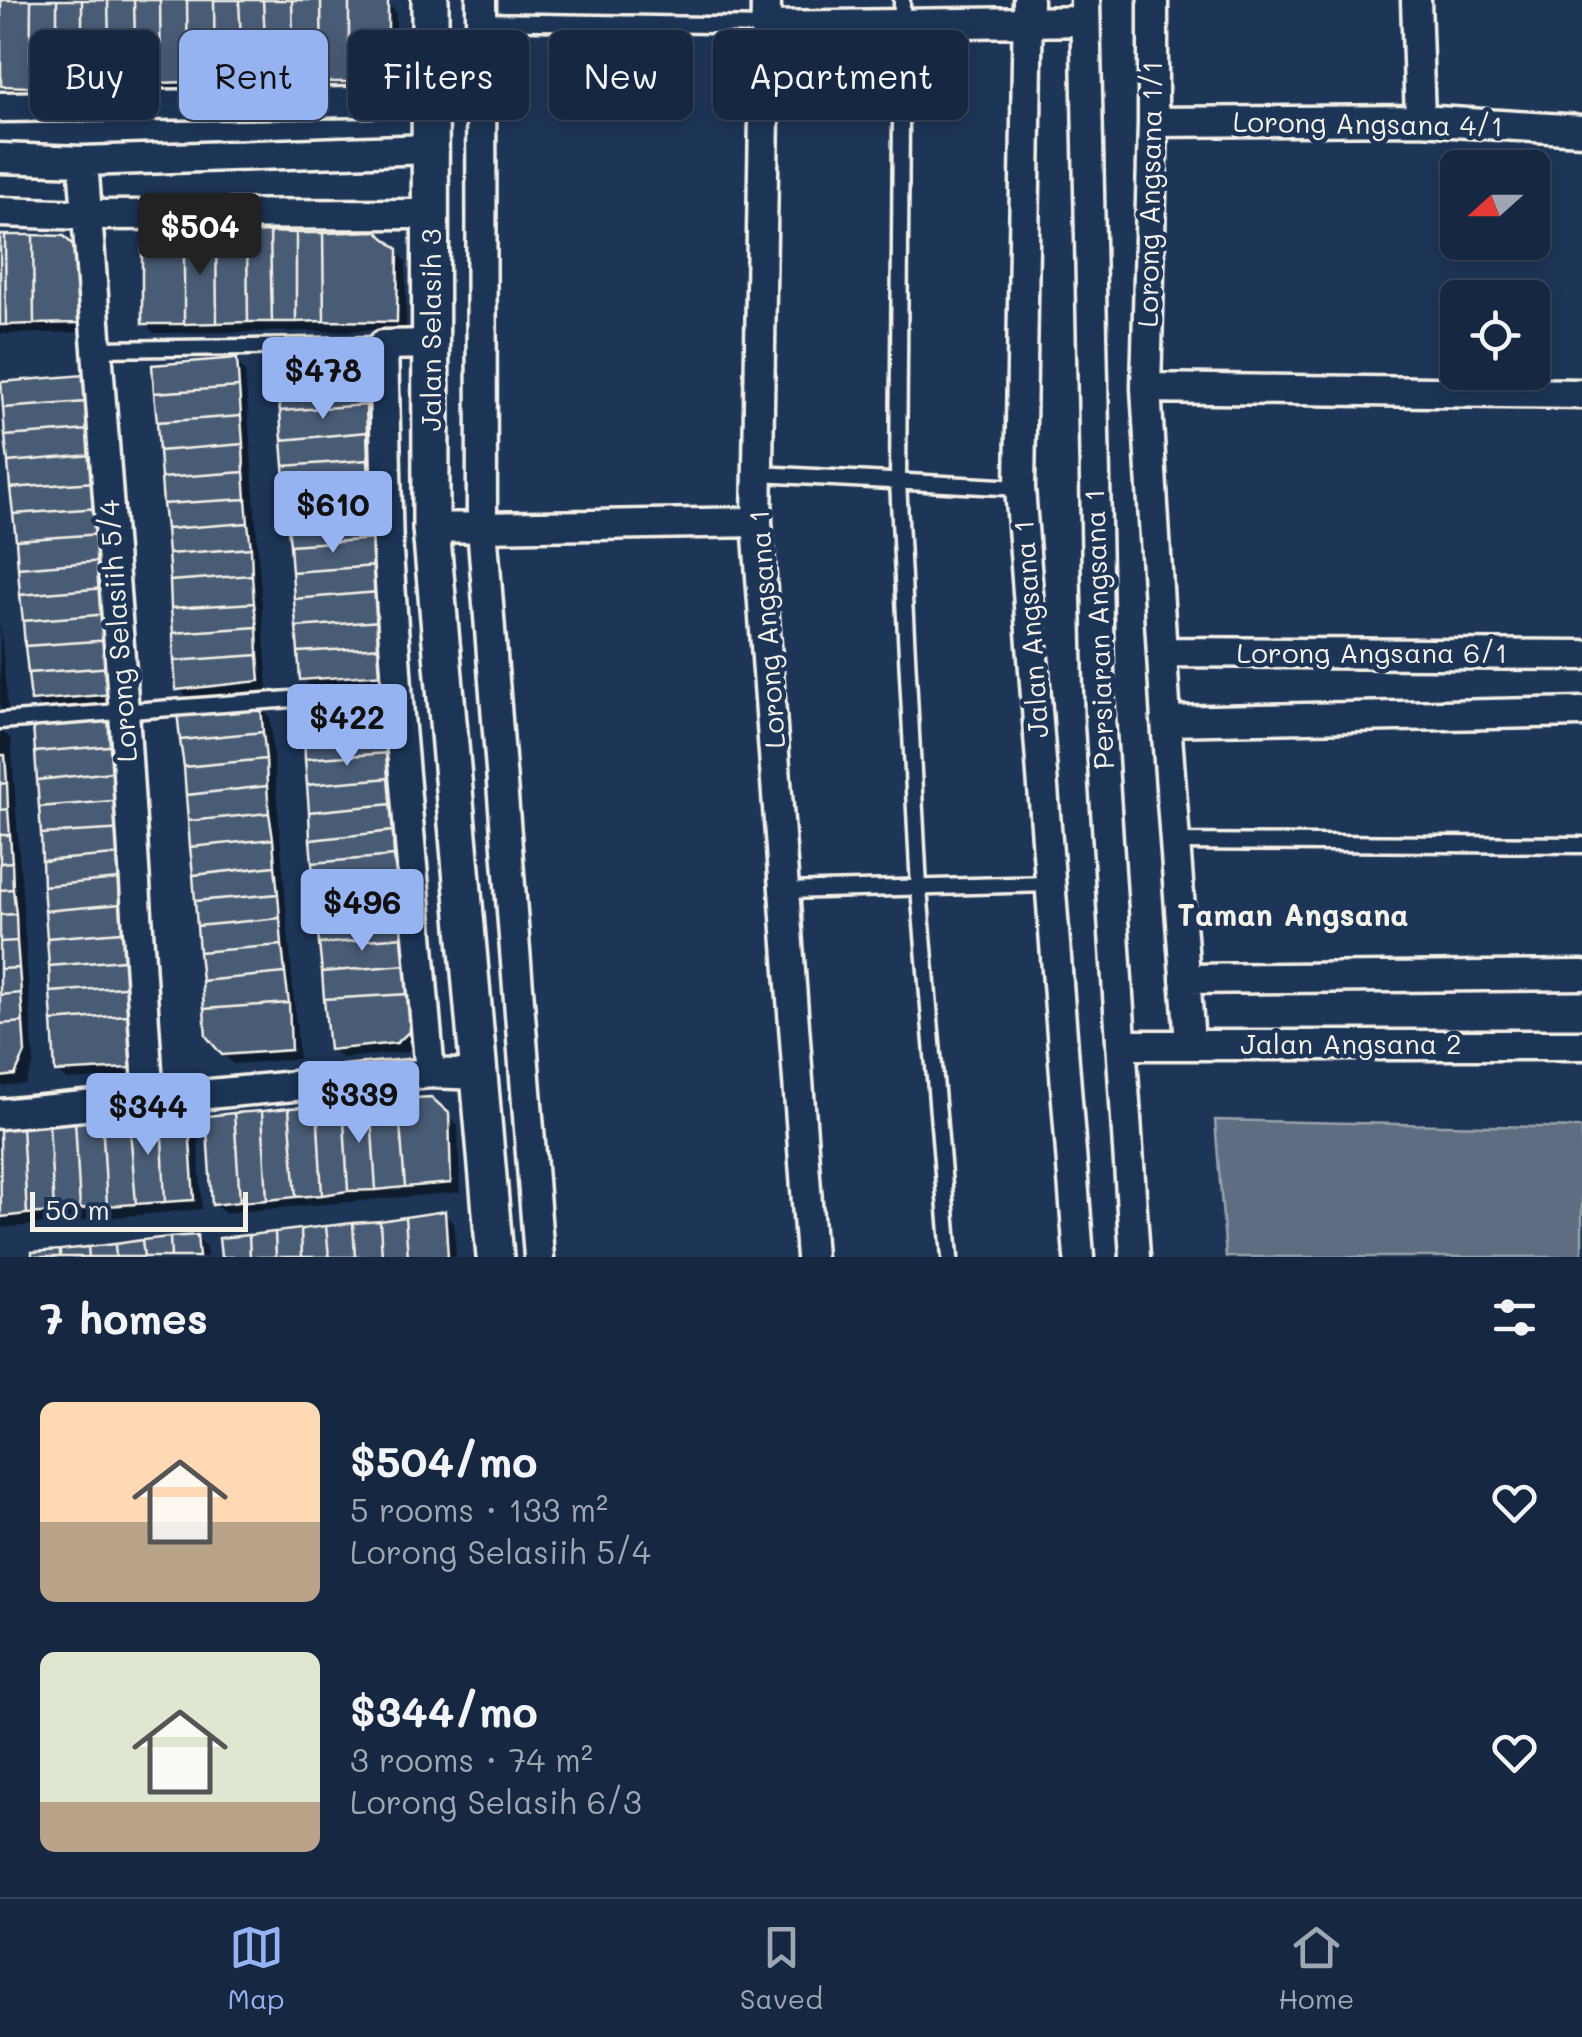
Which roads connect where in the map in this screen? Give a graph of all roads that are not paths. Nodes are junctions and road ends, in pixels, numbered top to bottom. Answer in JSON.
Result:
{"nodes":[{"id":1,"x":430,"y":0,"type":"edge"},
{"id":2,"x":1153,"y":0,"type":"edge"},
{"id":3,"x":1416,"y":0,"type":"edge"},
{"id":4,"x":1086,"y":10,"type":"edge"},
{"id":5,"x":482,"y":11,"type":"edge"},
{"id":6,"x":1028,"y":11,"type":"edge"},
{"id":7,"x":903,"y":12,"type":"edge"},
{"id":8,"x":766,"y":13,"type":"edge"},
{"id":9,"x":430,"y":30,"type":"edge"},
{"id":10,"x":348,"y":102,"type":"edge"},
{"id":11,"x":0,"y":106,"type":"edge"},
{"id":12,"x":430,"y":120,"type":"edge"},
{"id":13,"x":1420,"y":120,"type":"junction"},
{"id":14,"x":1153,"y":122,"type":"junction"},
{"id":15,"x":1582,"y":130,"type":"edge"},
{"id":16,"x":430,"y":149,"type":"junction"},
{"id":17,"x":0,"y":158,"type":"edge"},
{"id":18,"x":83,"y":161,"type":"junction"},
{"id":19,"x":0,"y":212,"type":"edge"},
{"id":20,"x":430,"y":214,"type":"junction"},
{"id":21,"x":89,"y":215,"type":"junction"},
{"id":22,"x":432,"y":344,"type":"junction"},
{"id":23,"x":382,"y":345,"type":"junction"},
{"id":24,"x":98,"y":350,"type":"junction"},
{"id":25,"x":1146,"y":388,"type":"junction"},
{"id":26,"x":1582,"y":394,"type":"edge"},
{"id":27,"x":759,"y":474,"type":"junction"},
{"id":28,"x":898,"y":482,"type":"junction"},
{"id":29,"x":1020,"y":488,"type":"junction"},
{"id":30,"x":757,"y":522,"type":"junction"},
{"id":31,"x":482,"y":526,"type":"junction"},
{"id":32,"x":431,"y":528,"type":"junction"},
{"id":33,"x":1162,"y":652,"type":"junction"},
{"id":34,"x":1582,"y":655,"type":"edge"},
{"id":35,"x":397,"y":691,"type":"junction"},
{"id":36,"x":124,"y":712,"type":"junction"},
{"id":37,"x":1582,"y":712,"type":"edge"},
{"id":38,"x":1166,"y":720,"type":"junction"},
{"id":39,"x":0,"y":721,"type":"edge"},
{"id":40,"x":1176,"y":842,"type":"junction"},
{"id":41,"x":1582,"y":845,"type":"edge"},
{"id":42,"x":1050,"y":884,"type":"junction"},
{"id":43,"x":920,"y":888,"type":"junction"},
{"id":44,"x":784,"y":891,"type":"junction"},
{"id":45,"x":1582,"y":975,"type":"edge"},
{"id":46,"x":1185,"y":979,"type":"junction"},
{"id":47,"x":1190,"y":1044,"type":"junction"},
{"id":48,"x":1121,"y":1045,"type":"junction"},
{"id":49,"x":1582,"y":1045,"type":"edge"},
{"id":50,"x":430,"y":1073,"type":"junction"},
{"id":51,"x":480,"y":1074,"type":"junction"},
{"id":52,"x":150,"y":1102,"type":"junction"},
{"id":53,"x":0,"y":1114,"type":"edge"},
{"id":54,"x":495,"y":1257,"type":"edge"},
{"id":55,"x":538,"y":1257,"type":"edge"},
{"id":56,"x":811,"y":1257,"type":"edge"},
{"id":57,"x":950,"y":1257,"type":"edge"},
{"id":58,"x":1079,"y":1257,"type":"edge"},
{"id":59,"x":1135,"y":1257,"type":"edge"}],
"edges":[{"from":1,"to":9,"type":"street","name":"Jalan Selasih 3"},
{"from":2,"to":14,"type":"street","name":"Lorong Angsana 1/1"},
{"from":3,"to":13,"type":"street"},
{"from":4,"to":6,"type":"street"},
{"from":4,"to":48,"type":"street","name":"Persiaran Angsana 1"},
{"from":5,"to":8,"type":"lane"},
{"from":5,"to":31,"type":"street","name":"Jalan Selasih 3"},
{"from":6,"to":7,"type":"street"},
{"from":6,"to":29,"type":"street","name":"Jalan Angsana 1"},
{"from":7,"to":8,"type":"street"},
{"from":7,"to":28,"type":"lane"},
{"from":8,"to":27,"type":"street","name":"Lorong Angsana 1"},
{"from":10,"to":11,"type":"street"},
{"from":12,"to":16,"type":"street","name":"Jalan Selasih 3"},
{"from":13,"to":14,"type":"street","name":"Lorong Angsana 4/1"},
{"from":13,"to":15,"type":"street","name":"Lorong Angsana 4/1"},
{"from":14,"to":25,"type":"street","name":"Lorong Angsana 1/1"},
{"from":16,"to":18,"type":"street"},
{"from":16,"to":20,"type":"street","name":"Jalan Selasih 3"},
{"from":17,"to":18,"type":"street"},
{"from":18,"to":21,"type":"street","name":"Lorong Selasiih 5/4"},
{"from":19,"to":21,"type":"street"},
{"from":20,"to":21,"type":"street"},
{"from":20,"to":22,"type":"street","name":"Jalan Selasih 3"},
{"from":21,"to":24,"type":"street","name":"Lorong Selasiih 5/4"},
{"from":22,"to":23,"type":"street"},
{"from":22,"to":32,"type":"street","name":"Jalan Selasih 3"},
{"from":23,"to":24,"type":"lane"},
{"from":23,"to":35,"type":"street"},
{"from":24,"to":36,"type":"street","name":"Lorong Selasiih 5/4"},
{"from":25,"to":26,"type":"street"},
{"from":25,"to":33,"type":"street","name":"Lorong Angsana 1/1"},
{"from":27,"to":28,"type":"lane"},
{"from":27,"to":30,"type":"street","name":"Lorong Angsana 1"},
{"from":28,"to":29,"type":"lane"},
{"from":28,"to":43,"type":"lane"},
{"from":29,"to":42,"type":"street","name":"Jalan Angsana 1"},
{"from":30,"to":31,"type":"street"},
{"from":30,"to":44,"type":"street","name":"Lorong Angsana 1"},
{"from":31,"to":32,"type":"street"},
{"from":31,"to":55,"type":"street","name":"Jalan Selasih 3"},
{"from":32,"to":51,"type":"street","name":"Jalan Selasih 3"},
{"from":33,"to":34,"type":"street","name":"Lorong Angsana 6/1"},
{"from":33,"to":38,"type":"street","name":"Lorong Angsana 1/1"},
{"from":35,"to":36,"type":"lane"},
{"from":35,"to":50,"type":"street"},
{"from":36,"to":39,"type":"lane"},
{"from":36,"to":52,"type":"street","name":"Lorong Selasiih 5/4"},
{"from":37,"to":38,"type":"street"},
{"from":38,"to":40,"type":"street","name":"Lorong Angsana 1/1"},
{"from":40,"to":41,"type":"lane"},
{"from":40,"to":46,"type":"street","name":"Lorong Angsana 1/1"},
{"from":42,"to":43,"type":"lane"},
{"from":42,"to":58,"type":"street","name":"Jalan Angsana 1"},
{"from":43,"to":44,"type":"lane"},
{"from":43,"to":57,"type":"lane"},
{"from":44,"to":56,"type":"street","name":"Lorong Angsana 1"},
{"from":45,"to":46,"type":"street"},
{"from":46,"to":47,"type":"street","name":"Lorong Angsana 1/1"},
{"from":47,"to":48,"type":"street","name":"Jalan Angsana 2"},
{"from":47,"to":49,"type":"street","name":"Jalan Angsana 2"},
{"from":48,"to":59,"type":"street","name":"Persiaran Angsana 1"},
{"from":50,"to":51,"type":"street"},
{"from":50,"to":52,"type":"street"},
{"from":51,"to":54,"type":"street","name":"Jalan Selasih 3"},
{"from":52,"to":53,"type":"street"}]}
